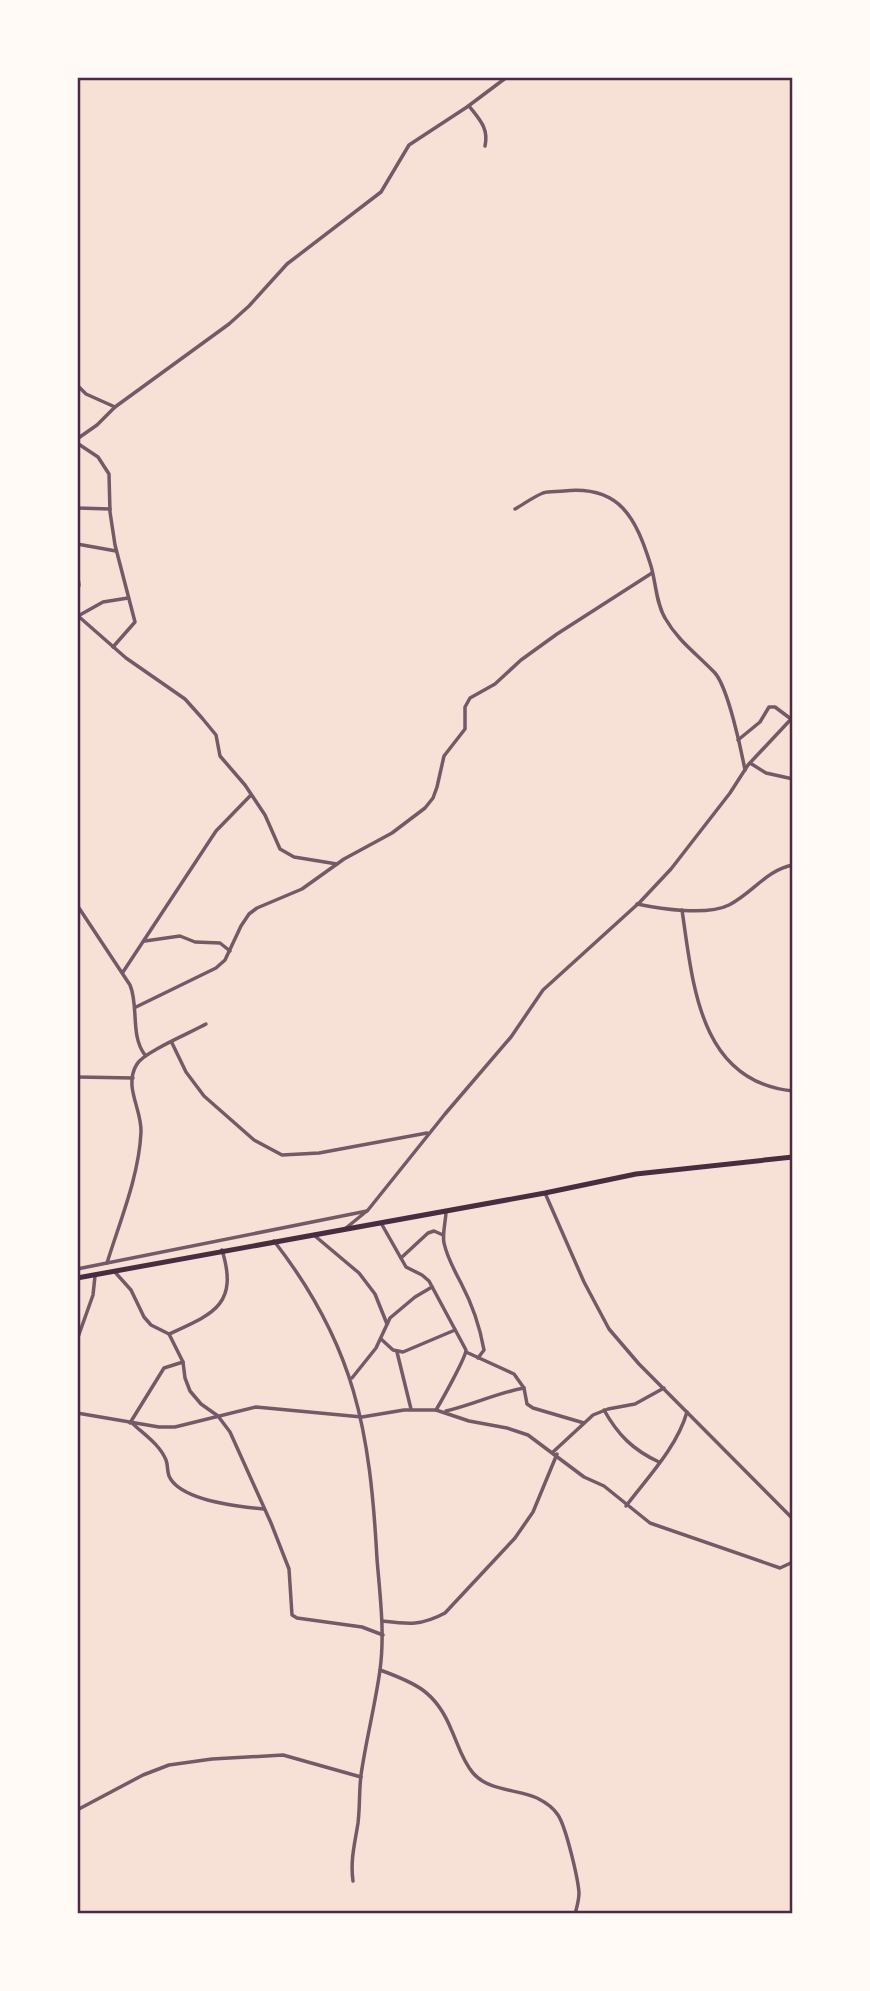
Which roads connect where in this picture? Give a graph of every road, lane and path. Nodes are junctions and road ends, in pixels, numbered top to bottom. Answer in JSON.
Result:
{"nodes":[{"id":1,"x":507,"y":77,"type":"edge"},
{"id":2,"x":469,"y":106,"type":"junction"},
{"id":3,"x":485,"y":146,"type":"dead end"},
{"id":4,"x":77,"y":385,"type":"edge"},
{"id":5,"x":115,"y":407,"type":"junction"},
{"id":6,"x":77,"y":441,"type":"edge"},
{"id":7,"x":77,"y":508,"type":"edge"},
{"id":8,"x":110,"y":509,"type":"junction"},
{"id":9,"x":515,"y":509,"type":"dead end"},
{"id":10,"x":77,"y":544,"type":"edge"},
{"id":11,"x":116,"y":551,"type":"junction"},
{"id":12,"x":77,"y":572,"type":"edge"},
{"id":13,"x":652,"y":573,"type":"junction"},
{"id":14,"x":77,"y":590,"type":"edge"},
{"id":15,"x":129,"y":598,"type":"junction"},
{"id":16,"x":78,"y":616,"type":"edge"},
{"id":17,"x":113,"y":647,"type":"junction"},
{"id":18,"x":792,"y":718,"type":"edge"},
{"id":19,"x":738,"y":740,"type":"junction"},
{"id":20,"x":750,"y":763,"type":"junction"},
{"id":21,"x":745,"y":770,"type":"junction"},
{"id":22,"x":793,"y":779,"type":"edge"},
{"id":23,"x":251,"y":795,"type":"junction"},
{"id":24,"x":337,"y":864,"type":"junction"},
{"id":25,"x":793,"y":865,"type":"edge"},
{"id":26,"x":637,"y":904,"type":"junction"},
{"id":27,"x":77,"y":905,"type":"edge"},
{"id":28,"x":682,"y":910,"type":"junction"},
{"id":29,"x":145,"y":941,"type":"junction"},
{"id":30,"x":230,"y":951,"type":"junction"},
{"id":31,"x":123,"y":972,"type":"junction"},
{"id":32,"x":136,"y":1007,"type":"junction"},
{"id":33,"x":206,"y":1024,"type":"dead end"},
{"id":34,"x":172,"y":1043,"type":"junction"},
{"id":35,"x":146,"y":1055,"type":"junction"},
{"id":36,"x":77,"y":1076,"type":"edge"},
{"id":37,"x":133,"y":1078,"type":"junction"},
{"id":38,"x":793,"y":1091,"type":"edge"},
{"id":39,"x":429,"y":1133,"type":"junction"},
{"id":40,"x":793,"y":1157,"type":"edge"},
{"id":41,"x":545,"y":1193,"type":"junction"},
{"id":42,"x":368,"y":1210,"type":"junction"},
{"id":43,"x":446,"y":1210,"type":"junction"},
{"id":44,"x":381,"y":1223,"type":"junction"},
{"id":45,"x":345,"y":1229,"type":"junction"},
{"id":46,"x":313,"y":1234,"type":"junction"},
{"id":47,"x":443,"y":1235,"type":"junction"},
{"id":48,"x":274,"y":1241,"type":"junction"},
{"id":49,"x":222,"y":1250,"type":"junction"},
{"id":50,"x":401,"y":1258,"type":"junction"},
{"id":51,"x":107,"y":1262,"type":"junction"},
{"id":52,"x":77,"y":1269,"type":"edge"},
{"id":53,"x":112,"y":1270,"type":"junction"},
{"id":54,"x":95,"y":1274,"type":"junction"},
{"id":55,"x":77,"y":1278,"type":"edge"},
{"id":56,"x":432,"y":1287,"type":"junction"},
{"id":57,"x":387,"y":1324,"type":"junction"},
{"id":58,"x":454,"y":1330,"type":"junction"},
{"id":59,"x":169,"y":1334,"type":"junction"},
{"id":60,"x":380,"y":1339,"type":"junction"},
{"id":61,"x":77,"y":1340,"type":"edge"},
{"id":62,"x":397,"y":1352,"type":"junction"},
{"id":63,"x":466,"y":1352,"type":"junction"},
{"id":64,"x":478,"y":1358,"type":"junction"},
{"id":65,"x":183,"y":1362,"type":"junction"},
{"id":66,"x":351,"y":1379,"type":"junction"},
{"id":67,"x":524,"y":1388,"type":"junction"},
{"id":68,"x":664,"y":1388,"type":"junction"},
{"id":69,"x":411,"y":1409,"type":"junction"},
{"id":70,"x":436,"y":1410,"type":"junction"},
{"id":71,"x":604,"y":1410,"type":"junction"},
{"id":72,"x":444,"y":1412,"type":"junction"},
{"id":73,"x":687,"y":1412,"type":"junction"},
{"id":74,"x":77,"y":1413,"type":"edge"},
{"id":75,"x":218,"y":1416,"type":"junction"},
{"id":76,"x":362,"y":1417,"type":"junction"},
{"id":77,"x":131,"y":1423,"type":"junction"},
{"id":78,"x":584,"y":1423,"type":"junction"},
{"id":79,"x":555,"y":1453,"type":"junction"},
{"id":80,"x":659,"y":1462,"type":"junction"},
{"id":81,"x":626,"y":1506,"type":"junction"},
{"id":82,"x":264,"y":1509,"type":"junction"},
{"id":83,"x":793,"y":1519,"type":"edge"},
{"id":84,"x":793,"y":1562,"type":"edge"},
{"id":85,"x":382,"y":1621,"type":"junction"},
{"id":86,"x":383,"y":1635,"type":"junction"},
{"id":87,"x":380,"y":1670,"type":"junction"},
{"id":88,"x":360,"y":1777,"type":"junction"},
{"id":89,"x":77,"y":1810,"type":"edge"},
{"id":90,"x":353,"y":1881,"type":"dead end"},
{"id":91,"x":575,"y":1914,"type":"edge"}],
"edges":[{"from":1,"to":2,"type":"street"},
{"from":2,"to":3,"type":"street"},
{"from":2,"to":5,"type":"street"},
{"from":4,"to":5,"type":"street"},
{"from":5,"to":6,"type":"street"},
{"from":6,"to":8,"type":"street"},
{"from":7,"to":8,"type":"street"},
{"from":8,"to":11,"type":"street"},
{"from":9,"to":13,"type":"street"},
{"from":10,"to":11,"type":"street"},
{"from":11,"to":15,"type":"street"},
{"from":12,"to":14,"type":"street"},
{"from":13,"to":19,"type":"street"},
{"from":13,"to":24,"type":"street"},
{"from":15,"to":16,"type":"street"},
{"from":15,"to":17,"type":"street"},
{"from":16,"to":17,"type":"street"},
{"from":17,"to":23,"type":"street"},
{"from":18,"to":19,"type":"street"},
{"from":18,"to":20,"type":"street"},
{"from":19,"to":21,"type":"street"},
{"from":20,"to":21,"type":"street"},
{"from":20,"to":22,"type":"street"},
{"from":21,"to":26,"type":"street"},
{"from":23,"to":24,"type":"street"},
{"from":23,"to":29,"type":"street"},
{"from":24,"to":30,"type":"street"},
{"from":25,"to":28,"type":"street"},
{"from":26,"to":28,"type":"street"},
{"from":26,"to":39,"type":"street"},
{"from":27,"to":31,"type":"street"},
{"from":28,"to":38,"type":"street"},
{"from":29,"to":30,"type":"street"},
{"from":29,"to":31,"type":"street"},
{"from":30,"to":32,"type":"street"},
{"from":31,"to":32,"type":"street"},
{"from":32,"to":35,"type":"street"},
{"from":33,"to":34,"type":"street"},
{"from":34,"to":35,"type":"street"},
{"from":34,"to":39,"type":"street"},
{"from":35,"to":37,"type":"street"},
{"from":36,"to":37,"type":"street"},
{"from":37,"to":51,"type":"street"},
{"from":39,"to":42,"type":"street"},
{"from":40,"to":41,"type":"highway"},
{"from":41,"to":43,"type":"highway"},
{"from":41,"to":68,"type":"street"},
{"from":42,"to":45,"type":"street"},
{"from":42,"to":51,"type":"street"},
{"from":43,"to":44,"type":"highway"},
{"from":43,"to":47,"type":"street"},
{"from":44,"to":45,"type":"highway"},
{"from":44,"to":50,"type":"street"},
{"from":45,"to":46,"type":"highway"},
{"from":46,"to":48,"type":"highway"},
{"from":46,"to":57,"type":"street"},
{"from":47,"to":50,"type":"street"},
{"from":47,"to":64,"type":"street"},
{"from":48,"to":49,"type":"highway"},
{"from":48,"to":66,"type":"street"},
{"from":49,"to":53,"type":"highway"},
{"from":49,"to":59,"type":"street"},
{"from":50,"to":56,"type":"street"},
{"from":51,"to":52,"type":"street"},
{"from":53,"to":54,"type":"highway"},
{"from":53,"to":59,"type":"street"},
{"from":54,"to":55,"type":"highway"},
{"from":54,"to":61,"type":"street"},
{"from":56,"to":57,"type":"street"},
{"from":56,"to":58,"type":"street"},
{"from":57,"to":60,"type":"street"},
{"from":58,"to":62,"type":"street"},
{"from":58,"to":63,"type":"street"},
{"from":59,"to":65,"type":"street"},
{"from":60,"to":62,"type":"street"},
{"from":60,"to":66,"type":"street"},
{"from":62,"to":69,"type":"street"},
{"from":63,"to":64,"type":"street"},
{"from":63,"to":70,"type":"street"},
{"from":64,"to":67,"type":"street"},
{"from":65,"to":75,"type":"street"},
{"from":65,"to":77,"type":"street"},
{"from":66,"to":76,"type":"street"},
{"from":67,"to":72,"type":"street"},
{"from":67,"to":78,"type":"street"},
{"from":68,"to":71,"type":"street"},
{"from":68,"to":73,"type":"street"},
{"from":69,"to":70,"type":"street"},
{"from":69,"to":76,"type":"street"},
{"from":70,"to":72,"type":"street"},
{"from":71,"to":78,"type":"street"},
{"from":71,"to":80,"type":"street"},
{"from":72,"to":79,"type":"street"},
{"from":73,"to":80,"type":"street"},
{"from":73,"to":83,"type":"street"},
{"from":74,"to":77,"type":"street"},
{"from":75,"to":76,"type":"street"},
{"from":75,"to":77,"type":"street"},
{"from":75,"to":82,"type":"street"},
{"from":76,"to":85,"type":"street"},
{"from":77,"to":82,"type":"street"},
{"from":78,"to":79,"type":"street"},
{"from":79,"to":81,"type":"street"},
{"from":79,"to":85,"type":"street"},
{"from":80,"to":81,"type":"street"},
{"from":81,"to":84,"type":"street"},
{"from":82,"to":86,"type":"street"},
{"from":85,"to":86,"type":"street"},
{"from":86,"to":87,"type":"street"},
{"from":87,"to":88,"type":"street"},
{"from":87,"to":91,"type":"street"},
{"from":88,"to":89,"type":"street"},
{"from":88,"to":90,"type":"street"}]}
